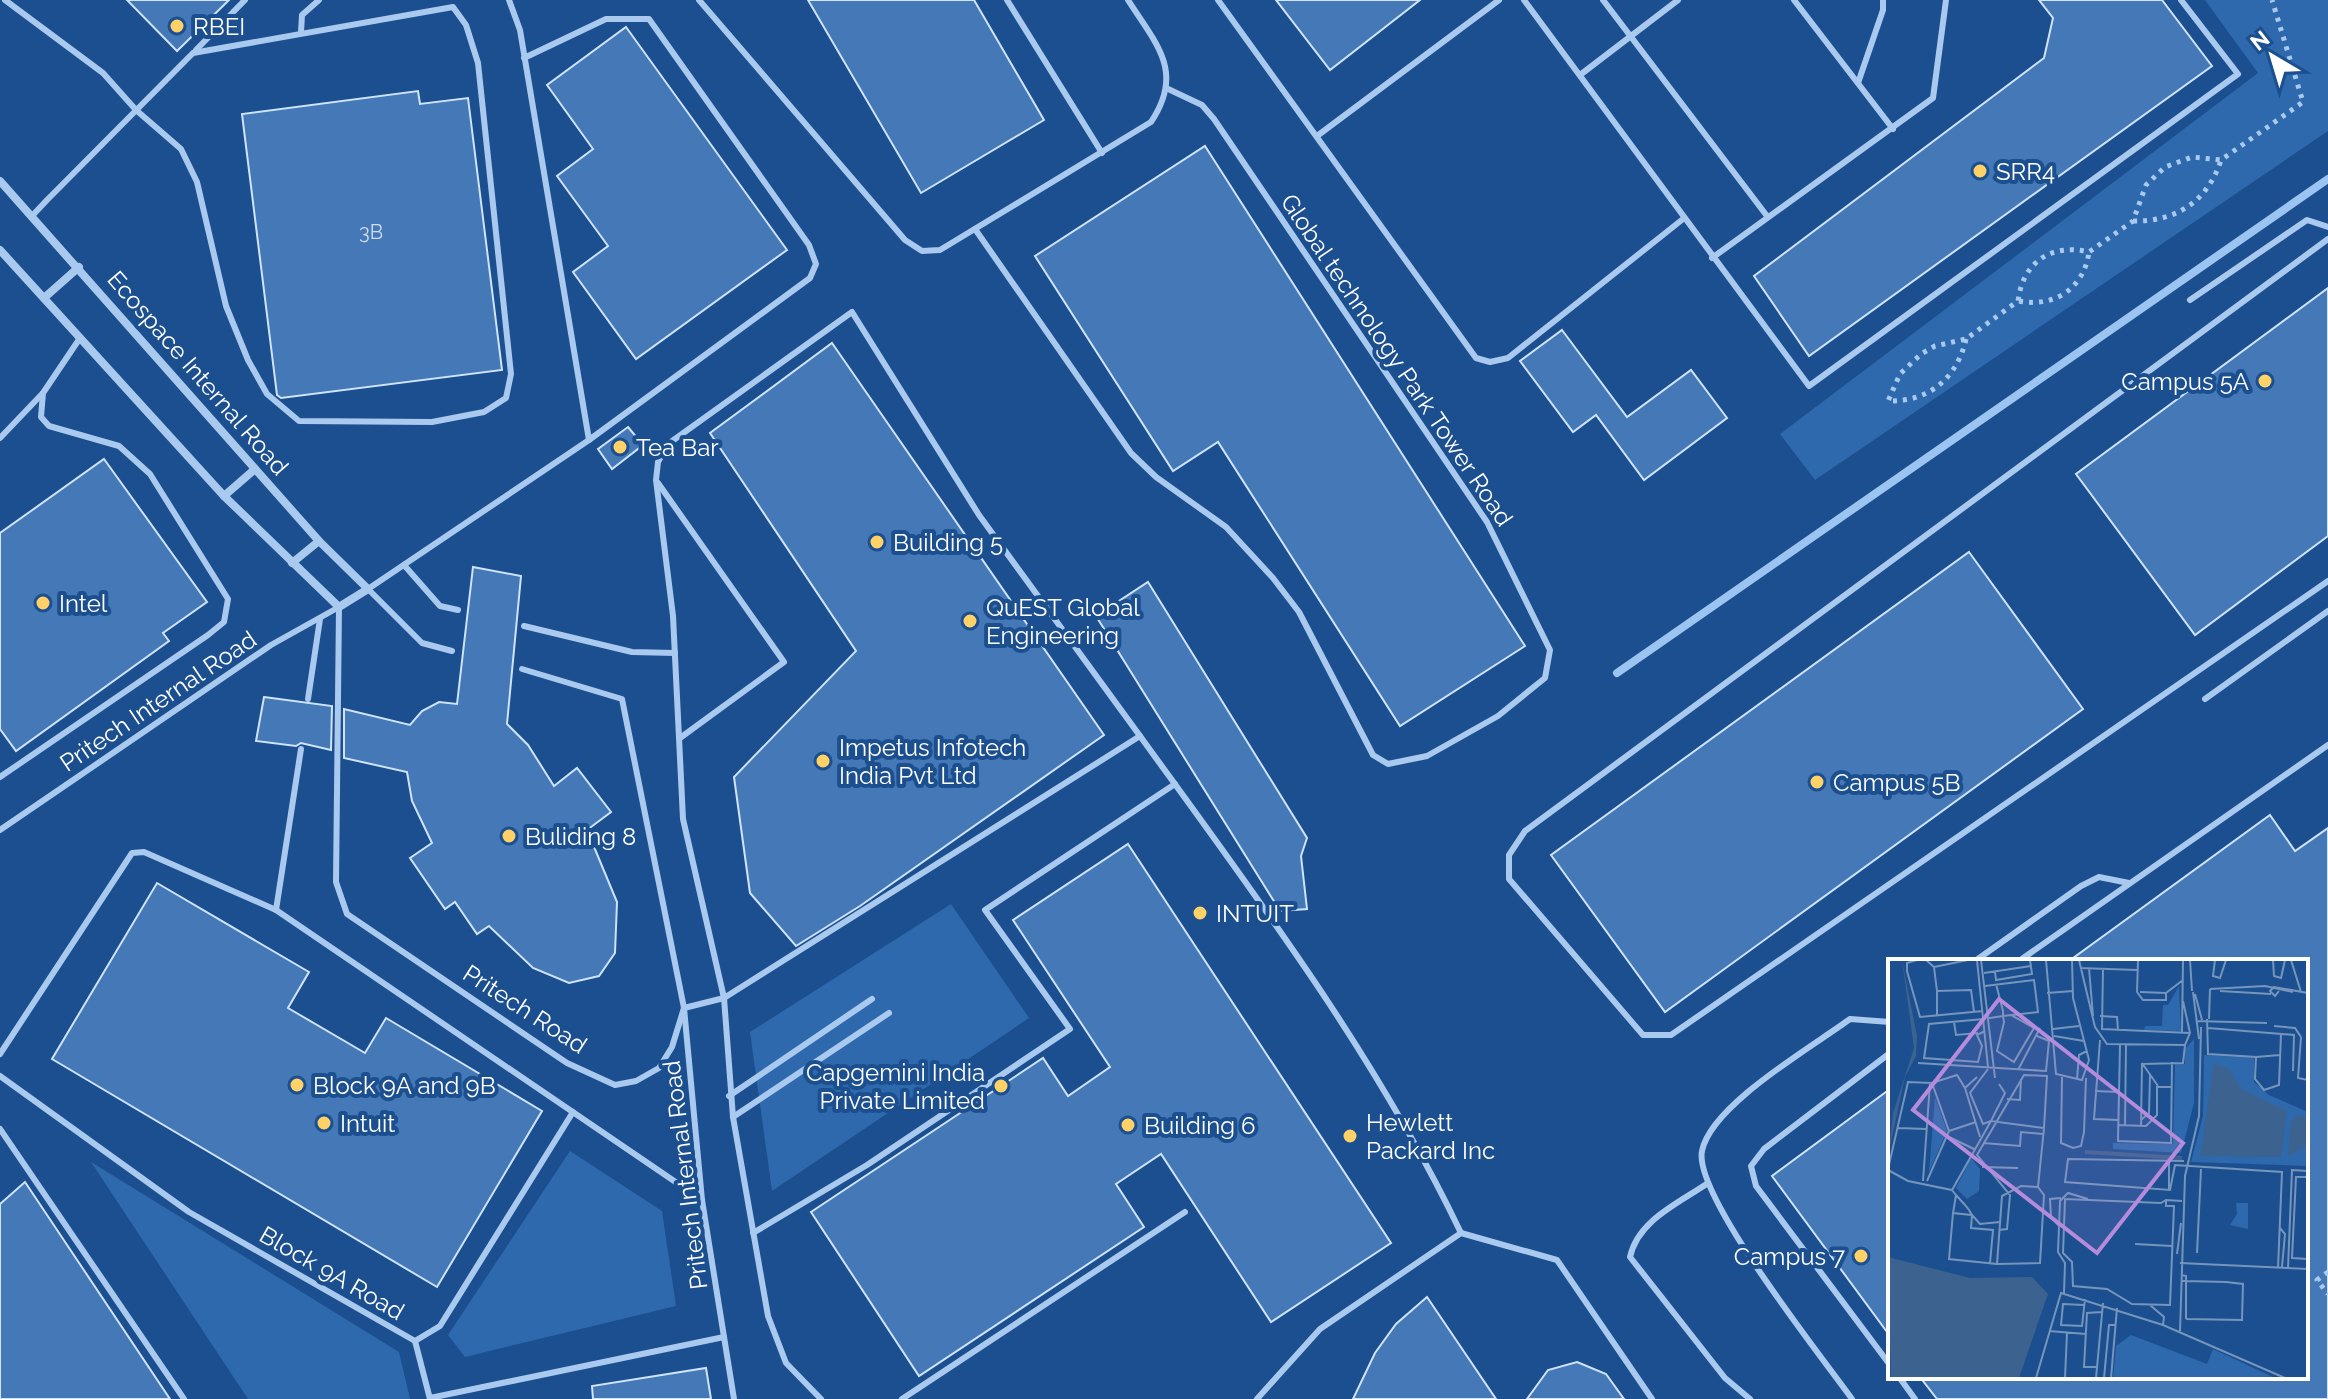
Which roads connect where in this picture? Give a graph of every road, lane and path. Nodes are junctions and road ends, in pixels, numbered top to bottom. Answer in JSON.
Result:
{"nodes":[{"id":1,"x":5,"y":0,"type":"edge"},
{"id":2,"x":245,"y":0,"type":"edge"},
{"id":3,"x":319,"y":0,"type":"edge"},
{"id":4,"x":509,"y":0,"type":"edge"},
{"id":5,"x":699,"y":0,"type":"edge"},
{"id":6,"x":1007,"y":0,"type":"edge"},
{"id":7,"x":1128,"y":0,"type":"edge"},
{"id":8,"x":1218,"y":0,"type":"edge"},
{"id":9,"x":1499,"y":0,"type":"edge"},
{"id":10,"x":1524,"y":0,"type":"edge"},
{"id":11,"x":1603,"y":0,"type":"edge"},
{"id":12,"x":1678,"y":0,"type":"edge"},
{"id":13,"x":1794,"y":0,"type":"edge"},
{"id":14,"x":1883,"y":0,"type":"edge"},
{"id":15,"x":1946,"y":0,"type":"edge"},
{"id":16,"x":2181,"y":0,"type":"edge"},
{"id":17,"x":2272,"y":0,"type":"edge"},
{"id":18,"x":301,"y":32,"type":"junction"},
{"id":19,"x":1632,"y":37,"type":"junction"},
{"id":20,"x":193,"y":53,"type":"junction"},
{"id":21,"x":524,"y":58,"type":"junction"},
{"id":22,"x":1580,"y":75,"type":"junction"},
{"id":23,"x":1858,"y":83,"type":"junction"},
{"id":24,"x":1166,"y":88,"type":"junction"},
{"id":25,"x":136,"y":110,"type":"junction"},
{"id":26,"x":1893,"y":129,"type":"junction"},
{"id":27,"x":1317,"y":136,"type":"junction"},
{"id":28,"x":1102,"y":153,"type":"junction"},
{"id":29,"x":2221,"y":160,"type":"junction"},
{"id":30,"x":0,"y":181,"type":"edge"},
{"id":31,"x":32,"y":216,"type":"junction"},
{"id":32,"x":1767,"y":216,"type":"junction"},
{"id":33,"x":1683,"y":219,"type":"junction"},
{"id":34,"x":2133,"y":221,"type":"junction"},
{"id":35,"x":2328,"y":227,"type":"edge"},
{"id":36,"x":975,"y":229,"type":"junction"},
{"id":37,"x":2328,"y":239,"type":"edge"},
{"id":38,"x":2089,"y":252,"type":"junction"},
{"id":39,"x":1,"y":253,"type":"edge"},
{"id":40,"x":1712,"y":258,"type":"junction"},
{"id":41,"x":79,"y":267,"type":"junction"},
{"id":42,"x":44,"y":298,"type":"junction"},
{"id":43,"x":2190,"y":300,"type":"dead end"},
{"id":44,"x":2018,"y":301,"type":"junction"},
{"id":45,"x":80,"y":338,"type":"junction"},
{"id":46,"x":1966,"y":339,"type":"junction"},
{"id":47,"x":43,"y":393,"type":"junction"},
{"id":48,"x":0,"y":438,"type":"edge"},
{"id":49,"x":589,"y":440,"type":"junction"},
{"id":50,"x":255,"y":469,"type":"junction"},
{"id":51,"x":656,"y":480,"type":"junction"},
{"id":52,"x":224,"y":496,"type":"junction"},
{"id":53,"x":319,"y":541,"type":"junction"},
{"id":54,"x":292,"y":563,"type":"junction"},
{"id":55,"x":404,"y":565,"type":"junction"},
{"id":56,"x":2328,"y":581,"type":"edge"},
{"id":57,"x":368,"y":589,"type":"junction"},
{"id":58,"x":339,"y":607,"type":"junction"},
{"id":59,"x":458,"y":610,"type":"dead end"},
{"id":60,"x":2328,"y":611,"type":"edge"},
{"id":61,"x":320,"y":619,"type":"junction"},
{"id":62,"x":524,"y":626,"type":"dead end"},
{"id":63,"x":452,"y":651,"type":"dead end"},
{"id":64,"x":675,"y":653,"type":"junction"},
{"id":65,"x":522,"y":669,"type":"dead end"},
{"id":66,"x":308,"y":699,"type":"dead end"},
{"id":67,"x":2205,"y":699,"type":"dead end"},
{"id":68,"x":1140,"y":736,"type":"junction"},
{"id":69,"x":680,"y":738,"type":"junction"},
{"id":70,"x":2328,"y":745,"type":"edge"},
{"id":71,"x":301,"y":749,"type":"dead end"},
{"id":72,"x":0,"y":777,"type":"edge"},
{"id":73,"x":1175,"y":784,"type":"junction"},
{"id":74,"x":0,"y":830,"type":"edge"},
{"id":75,"x":2130,"y":883,"type":"junction"},
{"id":76,"x":276,"y":910,"type":"junction"},
{"id":77,"x":1978,"y":959,"type":"edge"},
{"id":78,"x":2022,"y":959,"type":"edge"},
{"id":79,"x":724,"y":998,"type":"junction"},
{"id":80,"x":872,"y":999,"type":"dead end"},
{"id":81,"x":684,"y":1008,"type":"junction"},
{"id":82,"x":889,"y":1013,"type":"dead end"},
{"id":83,"x":1888,"y":1022,"type":"edge"},
{"id":84,"x":0,"y":1054,"type":"edge"},
{"id":85,"x":1888,"y":1055,"type":"edge"},
{"id":86,"x":0,"y":1076,"type":"edge"},
{"id":87,"x":729,"y":1096,"type":"junction"},
{"id":88,"x":573,"y":1112,"type":"junction"},
{"id":89,"x":733,"y":1117,"type":"junction"},
{"id":90,"x":0,"y":1129,"type":"edge"},
{"id":91,"x":1708,"y":1183,"type":"junction"},
{"id":92,"x":702,"y":1200,"type":"junction"},
{"id":93,"x":1185,"y":1212,"type":"dead end"},
{"id":94,"x":753,"y":1233,"type":"junction"},
{"id":95,"x":1461,"y":1233,"type":"junction"},
{"id":96,"x":2328,"y":1272,"type":"edge"},
{"id":97,"x":2328,"y":1294,"type":"edge"},
{"id":98,"x":724,"y":1337,"type":"junction"},
{"id":99,"x":415,"y":1341,"type":"junction"},
{"id":100,"x":1888,"y":1362,"type":"edge"},
{"id":101,"x":1900,"y":1379,"type":"edge"},
{"id":102,"x":184,"y":1399,"type":"edge"},
{"id":103,"x":430,"y":1399,"type":"edge"},
{"id":104,"x":734,"y":1399,"type":"edge"},
{"id":105,"x":821,"y":1399,"type":"edge"},
{"id":106,"x":902,"y":1399,"type":"edge"},
{"id":107,"x":1257,"y":1399,"type":"edge"},
{"id":108,"x":1652,"y":1399,"type":"edge"},
{"id":109,"x":1750,"y":1399,"type":"edge"},
{"id":110,"x":1852,"y":1399,"type":"edge"},
{"id":111,"x":1915,"y":1399,"type":"edge"}],
"edges":[{"from":1,"to":25,"type":"lane"},
{"from":2,"to":20,"type":"lane"},
{"from":3,"to":18,"type":"lane"},
{"from":4,"to":21,"type":"lane"},
{"from":5,"to":36,"type":"lane"},
{"from":6,"to":28,"type":"lane"},
{"from":7,"to":24,"type":"lane"},
{"from":8,"to":27,"type":"lane"},
{"from":9,"to":27,"type":"lane"},
{"from":10,"to":22,"type":"lane"},
{"from":11,"to":19,"type":"lane"},
{"from":12,"to":19,"type":"lane"},
{"from":13,"to":23,"type":"lane"},
{"from":14,"to":23,"type":"lane"},
{"from":15,"to":26,"type":"lane"},
{"from":16,"to":40,"type":"lane"},
{"from":17,"to":29,"type":"path"},
{"from":18,"to":20,"type":"lane"},
{"from":18,"to":25,"type":"lane"},
{"from":19,"to":22,"type":"lane"},
{"from":19,"to":32,"type":"lane"},
{"from":20,"to":25,"type":"lane"},
{"from":21,"to":49,"type":"lane"},
{"from":21,"to":49,"type":"lane"},
{"from":22,"to":33,"type":"lane"},
{"from":23,"to":26,"type":"lane"},
{"from":24,"to":28,"type":"lane"},
{"from":24,"to":36,"type":"lane","name":"Global technology Park Tower Road"},
{"from":25,"to":31,"type":"lane"},
{"from":26,"to":32,"type":"lane"},
{"from":27,"to":33,"type":"lane"},
{"from":28,"to":36,"type":"lane"},
{"from":29,"to":34,"type":"path"},
{"from":29,"to":34,"type":"path"},
{"from":30,"to":31,"type":"street","name":"Ecospace Internal Road"},
{"from":31,"to":41,"type":"street","name":"Ecospace Internal Road"},
{"from":32,"to":40,"type":"lane"},
{"from":33,"to":40,"type":"lane"},
{"from":34,"to":38,"type":"path"},
{"from":35,"to":43,"type":"lane"},
{"from":37,"to":56,"type":"lane"},
{"from":38,"to":44,"type":"path"},
{"from":38,"to":44,"type":"path"},
{"from":39,"to":42,"type":"street"},
{"from":41,"to":42,"type":"street"},
{"from":41,"to":50,"type":"street","name":"Ecospace Internal Road"},
{"from":42,"to":45,"type":"street"},
{"from":44,"to":46,"type":"path"},
{"from":45,"to":47,"type":"lane"},
{"from":45,"to":52,"type":"street"},
{"from":46,"to":46,"type":"path"},
{"from":47,"to":48,"type":"lane"},
{"from":47,"to":72,"type":"lane"},
{"from":49,"to":55,"type":"lane"},
{"from":50,"to":52,"type":"street"},
{"from":50,"to":53,"type":"street","name":"Ecospace Internal Road"},
{"from":51,"to":64,"type":"lane"},
{"from":51,"to":68,"type":"lane"},
{"from":51,"to":69,"type":"lane"},
{"from":52,"to":54,"type":"street"},
{"from":53,"to":54,"type":"street"},
{"from":53,"to":57,"type":"street","name":"Ecospace Internal Road"},
{"from":54,"to":58,"type":"street"},
{"from":55,"to":57,"type":"lane"},
{"from":55,"to":59,"type":"lane"},
{"from":57,"to":58,"type":"street"},
{"from":57,"to":63,"type":"lane"},
{"from":58,"to":61,"type":"lane","name":"Pritech Internal Road"},
{"from":58,"to":81,"type":"lane","name":"Pritech Road"},
{"from":60,"to":67,"type":"lane"},
{"from":61,"to":66,"type":"lane"},
{"from":61,"to":74,"type":"lane","name":"Pritech Internal Road"},
{"from":62,"to":64,"type":"lane"},
{"from":64,"to":69,"type":"lane"},
{"from":65,"to":81,"type":"lane","name":"Pritech Road"},
{"from":68,"to":73,"type":"lane"},
{"from":68,"to":79,"type":"lane"},
{"from":69,"to":79,"type":"lane"},
{"from":70,"to":75,"type":"lane"},
{"from":71,"to":76,"type":"lane"},
{"from":73,"to":94,"type":"lane"},
{"from":73,"to":95,"type":"lane"},
{"from":75,"to":77,"type":"lane"},
{"from":75,"to":78,"type":"lane"},
{"from":76,"to":84,"type":"lane"},
{"from":76,"to":88,"type":"lane"},
{"from":79,"to":81,"type":"lane"},
{"from":79,"to":87,"type":"lane"},
{"from":80,"to":87,"type":"lane"},
{"from":81,"to":92,"type":"lane","name":"Pritech Internal Road"},
{"from":82,"to":89,"type":"lane"},
{"from":83,"to":91,"type":"lane"},
{"from":85,"to":100,"type":"lane"},
{"from":86,"to":99,"type":"lane","name":"Block 9A Road"},
{"from":87,"to":89,"type":"lane"},
{"from":88,"to":92,"type":"lane"},
{"from":88,"to":99,"type":"lane","name":"Block 9A Road"},
{"from":89,"to":94,"type":"lane"},
{"from":90,"to":102,"type":"lane"},
{"from":91,"to":109,"type":"lane"},
{"from":91,"to":110,"type":"lane"},
{"from":92,"to":98,"type":"lane","name":"Pritech Internal Road"},
{"from":93,"to":106,"type":"lane"},
{"from":94,"to":105,"type":"lane"},
{"from":95,"to":107,"type":"lane"},
{"from":95,"to":108,"type":"lane"},
{"from":96,"to":97,"type":"path"},
{"from":98,"to":103,"type":"lane"},
{"from":98,"to":104,"type":"lane","name":"Pritech Internal Road"},
{"from":99,"to":103,"type":"lane"},
{"from":101,"to":111,"type":"lane"}]}
